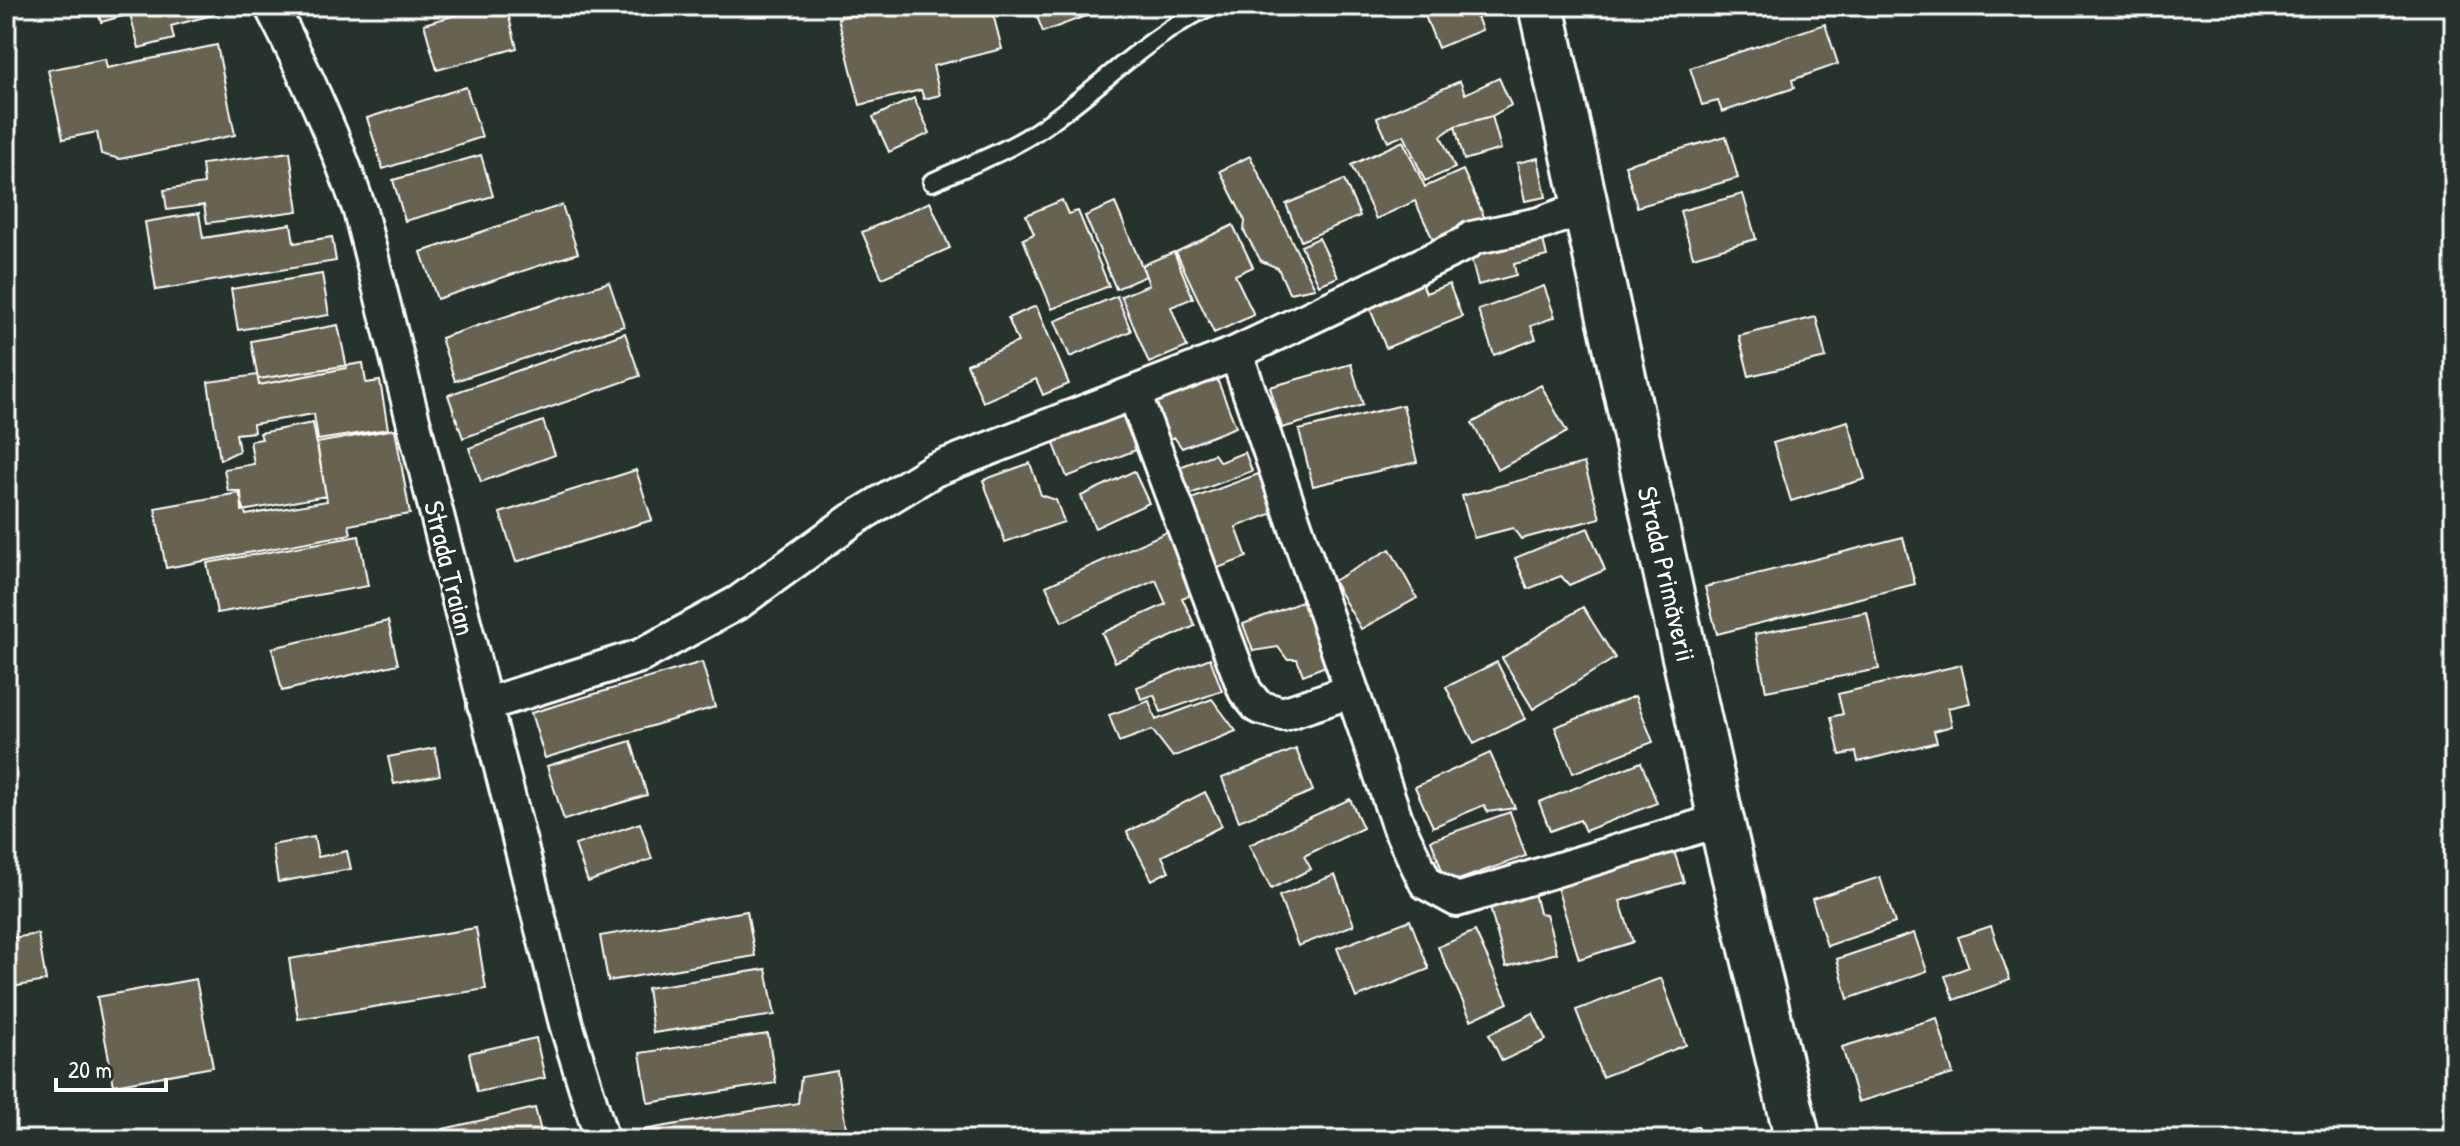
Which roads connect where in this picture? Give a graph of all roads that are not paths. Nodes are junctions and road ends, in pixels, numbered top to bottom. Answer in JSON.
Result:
{"nodes":[{"id":1,"x":271,"y":6,"type":"edge"},
{"id":2,"x":1211,"y":6,"type":"edge"},
{"id":3,"x":1541,"y":6,"type":"edge"},
{"id":4,"x":932,"y":182,"type":"dead end"},
{"id":5,"x":1585,"y":207,"type":"junction"},
{"id":6,"x":1236,"y":353,"type":"junction"},
{"id":7,"x":1134,"y":393,"type":"junction"},
{"id":8,"x":1352,"y":691,"type":"junction"},
{"id":9,"x":484,"y":705,"type":"junction"},
{"id":10,"x":1721,"y":820,"type":"junction"},
{"id":11,"x":602,"y":1140,"type":"edge"},
{"id":12,"x":1798,"y":1140,"type":"edge"}],
"edges":[{"from":1,"to":9,"type":"street","name":"Strada Traian"},
{"from":2,"to":4,"type":"lane"},
{"from":3,"to":5,"type":"street","name":"Strada Primăverii"},
{"from":5,"to":6,"type":"street"},
{"from":5,"to":10,"type":"street","name":"Strada Primăverii"},
{"from":6,"to":7,"type":"street"},
{"from":6,"to":8,"type":"street"},
{"from":7,"to":8,"type":"street"},
{"from":7,"to":9,"type":"street"},
{"from":8,"to":10,"type":"street"},
{"from":9,"to":11,"type":"street","name":"Strada Traian"},
{"from":10,"to":12,"type":"street","name":"Strada Primăverii"}]}
